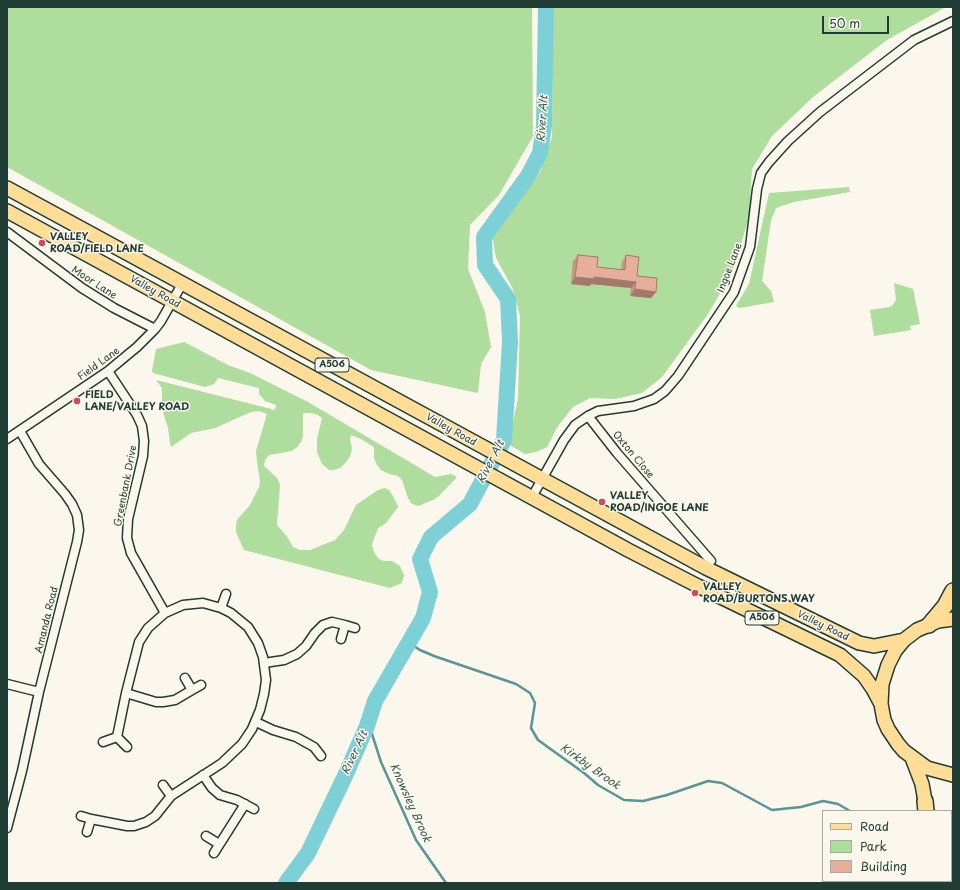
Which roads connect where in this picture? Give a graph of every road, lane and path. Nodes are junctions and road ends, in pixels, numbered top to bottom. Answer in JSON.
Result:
{"nodes":[{"id":1,"x":953,"y":21,"type":"edge"},
{"id":2,"x":7,"y":188,"type":"edge"},
{"id":3,"x":7,"y":211,"type":"edge"},
{"id":4,"x":7,"y":232,"type":"edge"},
{"id":5,"x":182,"y":284,"type":"junction"},
{"id":6,"x":172,"y":302,"type":"junction"},
{"id":7,"x":155,"y":329,"type":"junction"},
{"id":8,"x":108,"y":371,"type":"junction"},
{"id":9,"x":588,"y":416,"type":"junction"},
{"id":10,"x":20,"y":431,"type":"junction"},
{"id":11,"x":7,"y":439,"type":"edge"},
{"id":12,"x":541,"y":479,"type":"junction"},
{"id":13,"x":532,"y":497,"type":"junction"},
{"id":14,"x":711,"y":561,"type":"dead end"},
{"id":15,"x":953,"y":591,"type":"edge"},
{"id":16,"x":226,"y":594,"type":"dead end"},
{"id":17,"x":221,"y":608,"type":"junction"},
{"id":18,"x":165,"y":613,"type":"junction"},
{"id":19,"x":953,"y":619,"type":"edge"},
{"id":20,"x":345,"y":625,"type":"junction"},
{"id":21,"x":929,"y":625,"type":"junction"},
{"id":22,"x":356,"y":628,"type":"dead end"},
{"id":23,"x":341,"y":639,"type":"dead end"},
{"id":24,"x":904,"y":640,"type":"junction"},
{"id":25,"x":264,"y":663,"type":"junction"},
{"id":26,"x":185,"y":678,"type":"dead end"},
{"id":27,"x":7,"y":684,"type":"edge"},
{"id":28,"x":201,"y":685,"type":"dead end"},
{"id":29,"x":192,"y":690,"type":"junction"},
{"id":30,"x":39,"y":692,"type":"junction"},
{"id":31,"x":126,"y":693,"type":"junction"},
{"id":32,"x":881,"y":704,"type":"junction"},
{"id":33,"x":256,"y":722,"type":"junction"},
{"id":34,"x":117,"y":737,"type":"junction"},
{"id":35,"x":103,"y":742,"type":"dead end"},
{"id":36,"x":127,"y":747,"type":"dead end"},
{"id":37,"x":321,"y":756,"type":"dead end"},
{"id":38,"x":912,"y":758,"type":"junction"},
{"id":39,"x":203,"y":775,"type":"junction"},
{"id":40,"x":953,"y":775,"type":"edge"},
{"id":41,"x":163,"y":785,"type":"dead end"},
{"id":42,"x":171,"y":796,"type":"junction"},
{"id":43,"x":245,"y":804,"type":"junction"},
{"id":44,"x":926,"y":806,"type":"edge"},
{"id":45,"x":254,"y":809,"type":"dead end"},
{"id":46,"x":81,"y":816,"type":"dead end"},
{"id":47,"x":91,"y":819,"type":"junction"},
{"id":48,"x":7,"y":828,"type":"edge"},
{"id":49,"x":87,"y":832,"type":"dead end"},
{"id":50,"x":206,"y":836,"type":"dead end"},
{"id":51,"x":219,"y":844,"type":"junction"},
{"id":52,"x":214,"y":853,"type":"dead end"}],
"edges":[{"from":1,"to":9,"type":"street","name":"Ingoe Lane"},
{"from":2,"to":5,"type":"main road","name":"Valley Road","number":"A506"},
{"from":3,"to":6,"type":"main road","name":"Valley Road","number":"A506"},
{"from":4,"to":7,"type":"street","name":"Moor Lane"},
{"from":5,"to":6,"type":"street","name":"Field Lane"},
{"from":5,"to":12,"type":"main road","name":"Valley Road","number":"A506"},
{"from":6,"to":7,"type":"street","name":"Field Lane"},
{"from":6,"to":13,"type":"main road","name":"Valley Road","number":"A506"},
{"from":7,"to":8,"type":"street","name":"Field Lane"},
{"from":8,"to":10,"type":"street","name":"Field Lane"},
{"from":8,"to":18,"type":"street","name":"Greenbank Drive"},
{"from":9,"to":12,"type":"street","name":"Ingoe Lane"},
{"from":9,"to":14,"type":"street","name":"Oxton Close"},
{"from":10,"to":11,"type":"street","name":"Field Lane"},
{"from":10,"to":30,"type":"street","name":"Amanda Road"},
{"from":12,"to":13,"type":"street","name":"Ingoe Lane"},
{"from":12,"to":24,"type":"main road","name":"Valley Road","number":"A506"},
{"from":13,"to":32,"type":"main road","name":"Valley Road","number":"A506"},
{"from":15,"to":21,"type":"highway"},
{"from":16,"to":17,"type":"street"},
{"from":17,"to":18,"type":"street"},
{"from":17,"to":25,"type":"street"},
{"from":18,"to":31,"type":"street"},
{"from":19,"to":21,"type":"main road","number":"A506"},
{"from":20,"to":22,"type":"street"},
{"from":20,"to":23,"type":"street"},
{"from":20,"to":25,"type":"street"},
{"from":21,"to":24,"type":"main road","number":"A506"},
{"from":24,"to":32,"type":"main road","number":"A506"},
{"from":25,"to":33,"type":"street"},
{"from":26,"to":29,"type":"street"},
{"from":27,"to":30,"type":"street"},
{"from":28,"to":29,"type":"street"},
{"from":29,"to":31,"type":"street"},
{"from":30,"to":48,"type":"street","name":"Amanda Road"},
{"from":31,"to":34,"type":"street"},
{"from":32,"to":38,"type":"main road","number":"A506"},
{"from":33,"to":37,"type":"street"},
{"from":33,"to":39,"type":"street"},
{"from":34,"to":35,"type":"street"},
{"from":34,"to":36,"type":"street"},
{"from":38,"to":40,"type":"main road","number":"A506"},
{"from":38,"to":44,"type":"main road"},
{"from":39,"to":42,"type":"street"},
{"from":39,"to":43,"type":"street"},
{"from":41,"to":42,"type":"street"},
{"from":42,"to":47,"type":"street"},
{"from":43,"to":45,"type":"street"},
{"from":43,"to":51,"type":"street"},
{"from":46,"to":47,"type":"street"},
{"from":47,"to":49,"type":"street"},
{"from":50,"to":51,"type":"street"},
{"from":51,"to":52,"type":"street"}]}
